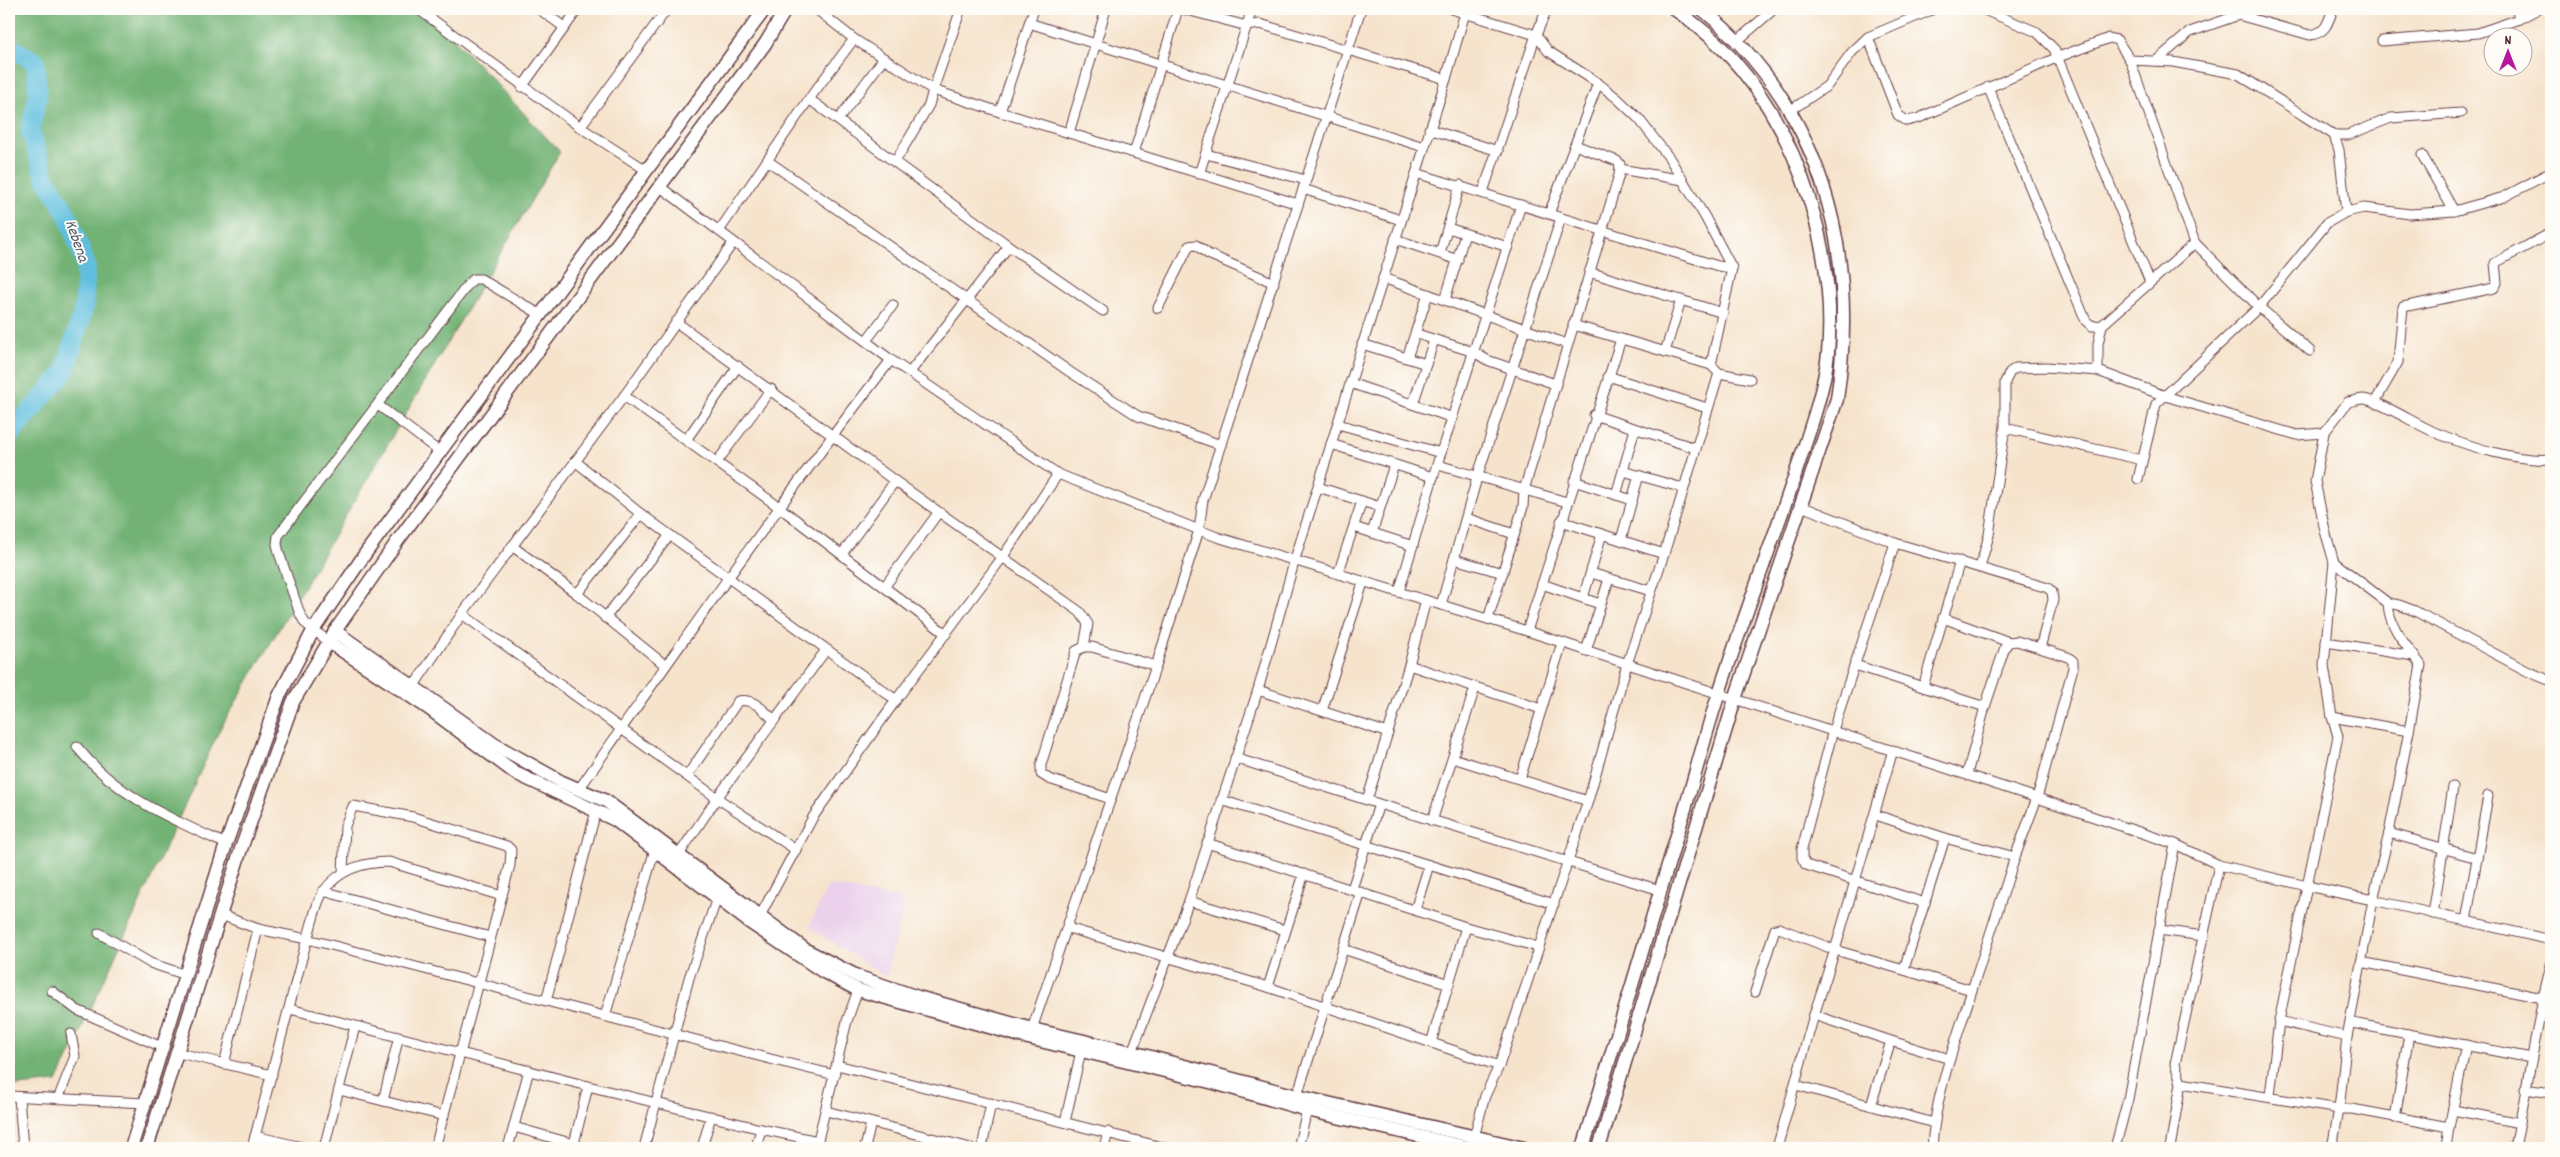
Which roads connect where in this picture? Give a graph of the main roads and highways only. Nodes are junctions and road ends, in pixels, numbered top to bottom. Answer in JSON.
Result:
{"nodes":[{"id":1,"x":765,"y":9,"type":"edge"},
{"id":2,"x":786,"y":9,"type":"edge"},
{"id":3,"x":1676,"y":9,"type":"edge"},
{"id":4,"x":1702,"y":9,"type":"edge"},
{"id":5,"x":1841,"y":263,"type":"junction"},
{"id":6,"x":1824,"y":267,"type":"junction"},
{"id":7,"x":332,"y":636,"type":"junction"},
{"id":8,"x":656,"y":846,"type":"junction"},
{"id":9,"x":1472,"y":1142,"type":"edge"},
{"id":10,"x":131,"y":1148,"type":"edge"},
{"id":11,"x":147,"y":1148,"type":"edge"},
{"id":12,"x":1524,"y":1148,"type":"edge"},
{"id":13,"x":1583,"y":1148,"type":"edge"},
{"id":14,"x":1599,"y":1148,"type":"edge"}],
"edges":[{"from":1,"to":10,"type":"main road"},
{"from":2,"to":7,"type":"main road"},
{"from":3,"to":6,"type":"main road"},
{"from":4,"to":5,"type":"main road"},
{"from":5,"to":6,"type":"main road"},
{"from":5,"to":14,"type":"main road"},
{"from":6,"to":13,"type":"main road"},
{"from":7,"to":8,"type":"main road"},
{"from":7,"to":8,"type":"main road"},
{"from":7,"to":11,"type":"main road"},
{"from":8,"to":9,"type":"main road"},
{"from":8,"to":9,"type":"main road"},
{"from":9,"to":12,"type":"main road"}]}
